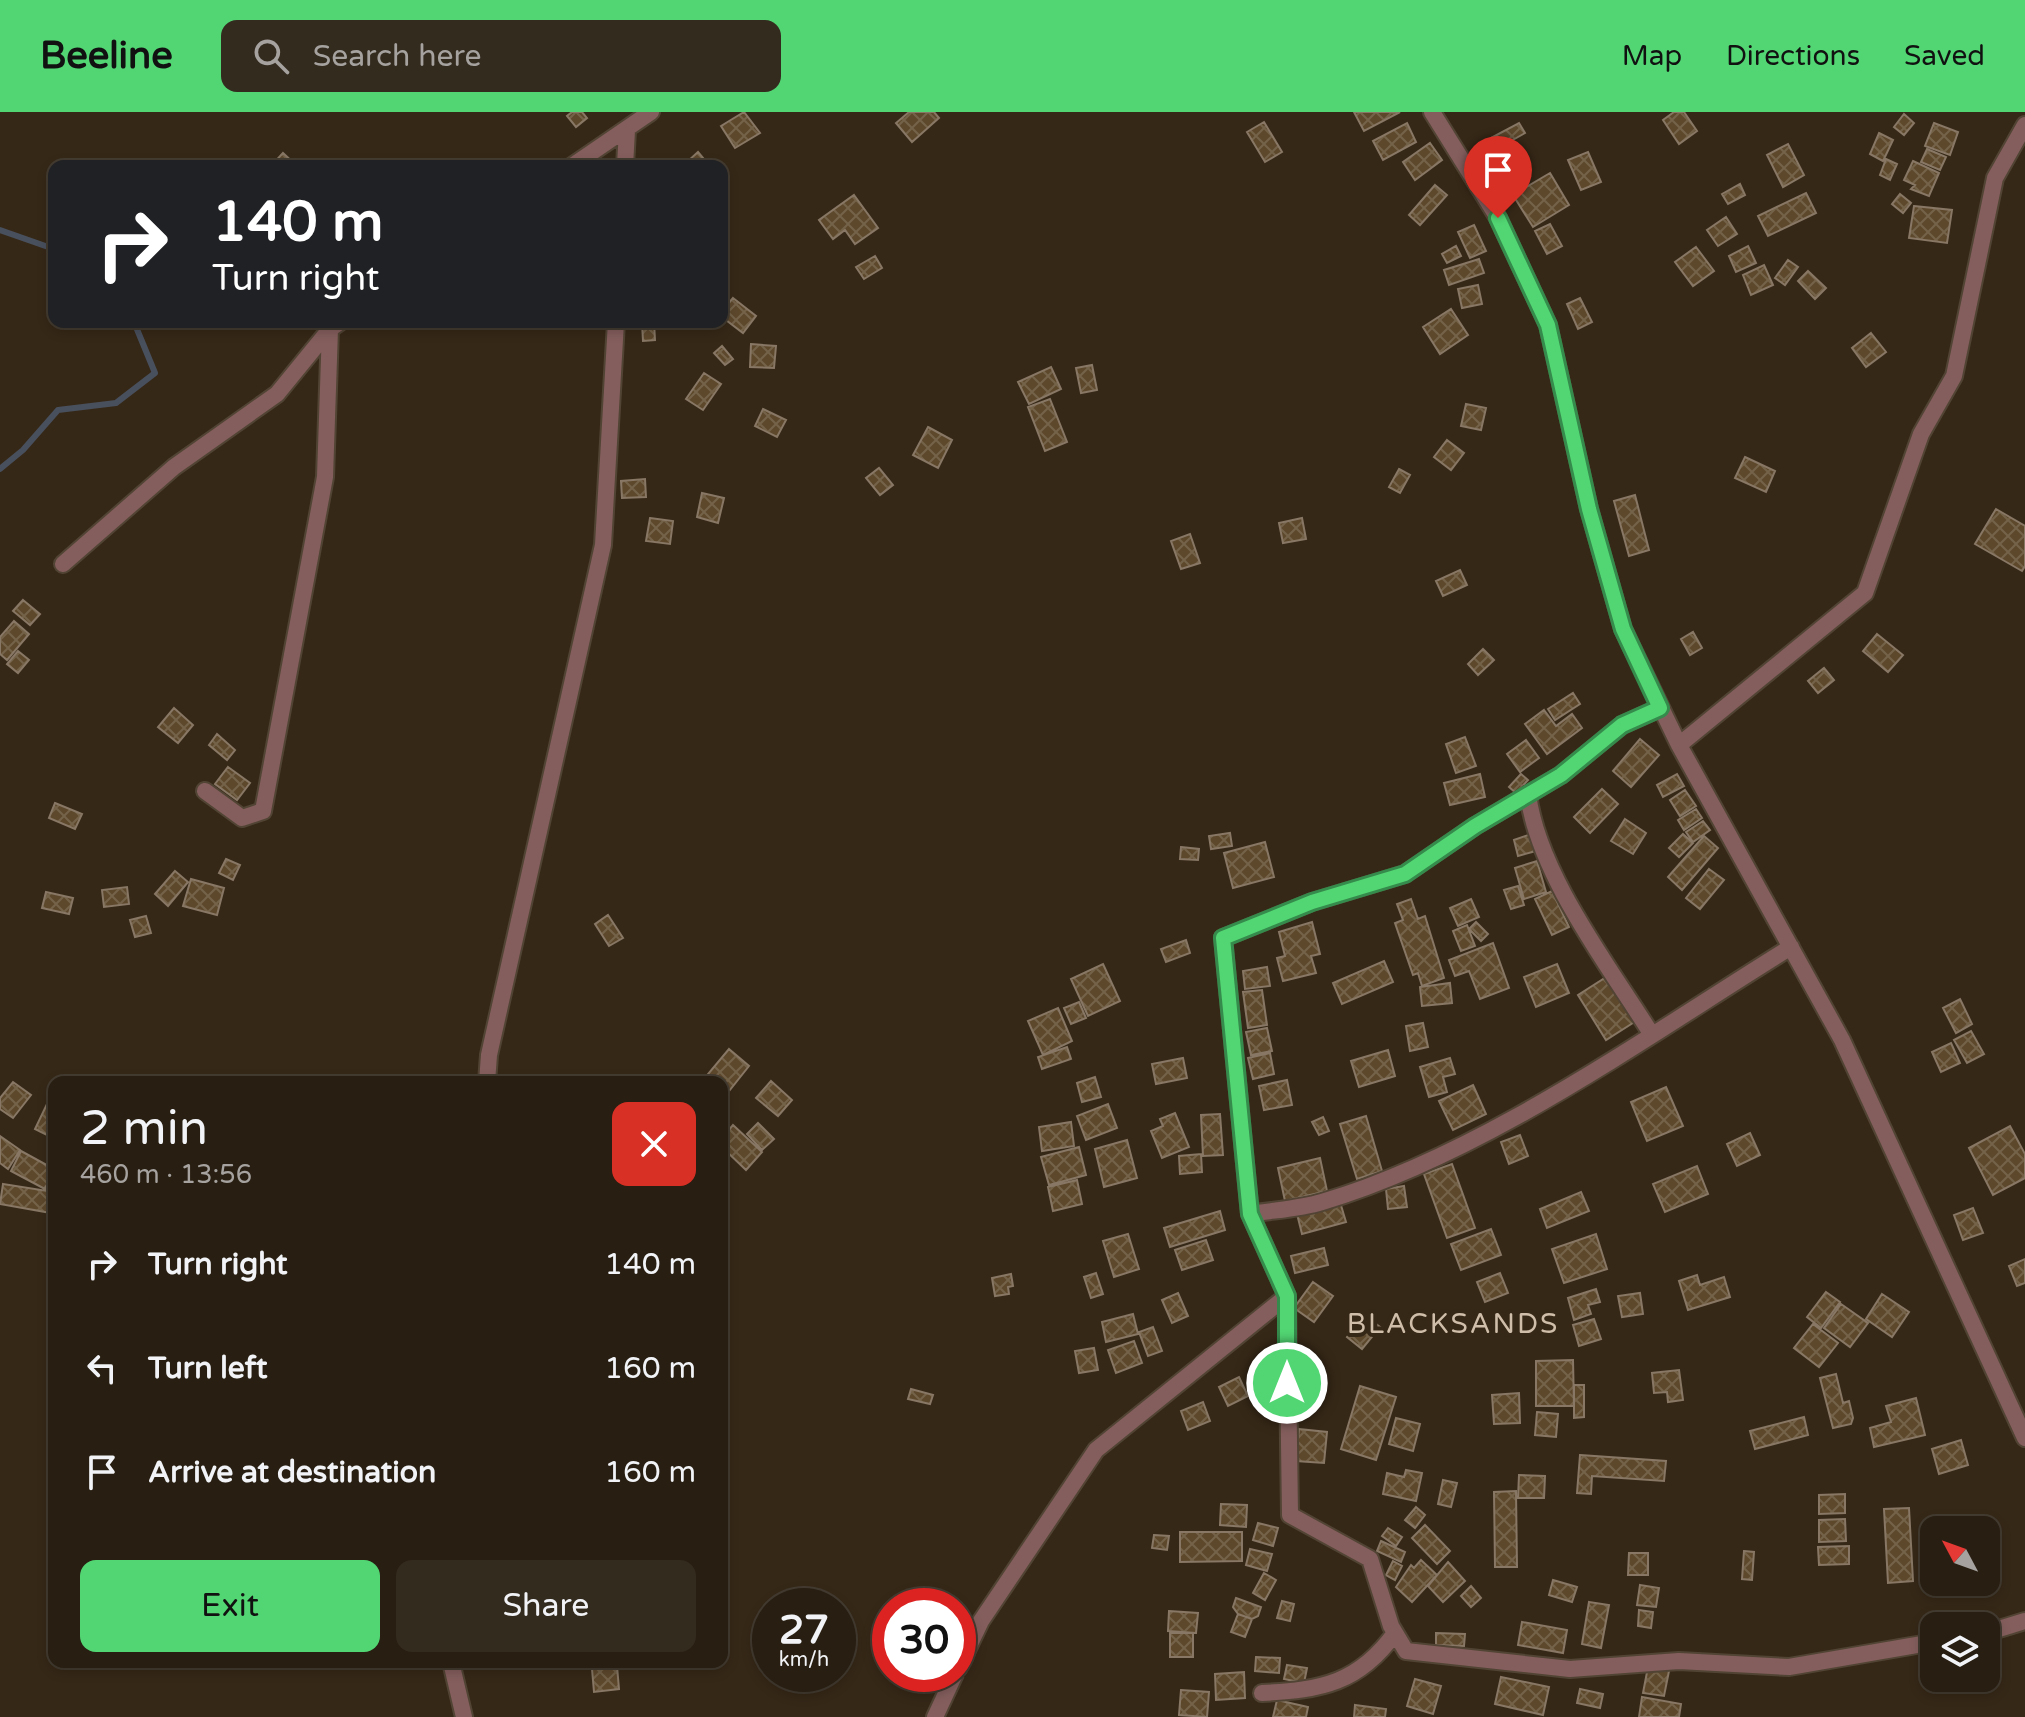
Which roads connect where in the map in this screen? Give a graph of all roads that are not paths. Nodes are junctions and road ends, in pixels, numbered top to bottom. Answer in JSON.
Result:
{"nodes":[{"id":1,"x":651,"y":112,"type":"edge"},
{"id":2,"x":1432,"y":112,"type":"edge"},
{"id":3,"x":2025,"y":125,"type":"edge"},
{"id":4,"x":627,"y":130,"type":"junction"},
{"id":5,"x":581,"y":160,"type":"edge"},
{"id":6,"x":625,"y":160,"type":"edge"},
{"id":7,"x":333,"y":328,"type":"edge"},
{"id":8,"x":335,"y":328,"type":"edge"},
{"id":9,"x":616,"y":328,"type":"edge"},
{"id":10,"x":63,"y":564,"type":"dead end"},
{"id":11,"x":1660,"y":708,"type":"junction"},
{"id":12,"x":1679,"y":745,"type":"junction"},
{"id":13,"x":205,"y":791,"type":"dead end"},
{"id":14,"x":1528,"y":794,"type":"junction"},
{"id":15,"x":1791,"y":947,"type":"junction"},
{"id":16,"x":1652,"y":1035,"type":"junction"},
{"id":17,"x":487,"y":1076,"type":"edge"},
{"id":18,"x":1250,"y":1214,"type":"junction"},
{"id":19,"x":1287,"y":1296,"type":"junction"},
{"id":20,"x":2025,"y":1438,"type":"edge"},
{"id":21,"x":2025,"y":1621,"type":"edge"},
{"id":22,"x":2000,"y":1629,"type":"edge"},
{"id":23,"x":976,"y":1631,"type":"edge"},
{"id":24,"x":1395,"y":1633,"type":"junction"},
{"id":25,"x":1920,"y":1644,"type":"edge"},
{"id":26,"x":452,"y":1668,"type":"edge"},
{"id":27,"x":947,"y":1692,"type":"edge"},
{"id":28,"x":1262,"y":1693,"type":"dead end"},
{"id":29,"x":464,"y":1717,"type":"edge"},
{"id":30,"x":935,"y":1717,"type":"edge"}],
"edges":[{"from":1,"to":4,"type":"street"},
{"from":2,"to":11,"type":"street"},
{"from":3,"to":12,"type":"street"},
{"from":4,"to":5,"type":"street"},
{"from":4,"to":6,"type":"street"},
{"from":7,"to":10,"type":"street"},
{"from":8,"to":13,"type":"street"},
{"from":9,"to":17,"type":"street"},
{"from":11,"to":12,"type":"street"},
{"from":11,"to":14,"type":"street"},
{"from":12,"to":15,"type":"street"},
{"from":14,"to":16,"type":"street"},
{"from":14,"to":18,"type":"street"},
{"from":15,"to":16,"type":"street"},
{"from":15,"to":20,"type":"street"},
{"from":16,"to":18,"type":"street"},
{"from":18,"to":19,"type":"street"},
{"from":19,"to":23,"type":"street"},
{"from":19,"to":24,"type":"street"},
{"from":21,"to":22,"type":"street"},
{"from":24,"to":25,"type":"street"},
{"from":24,"to":28,"type":"street"},
{"from":26,"to":29,"type":"street"},
{"from":27,"to":30,"type":"street"}]}
